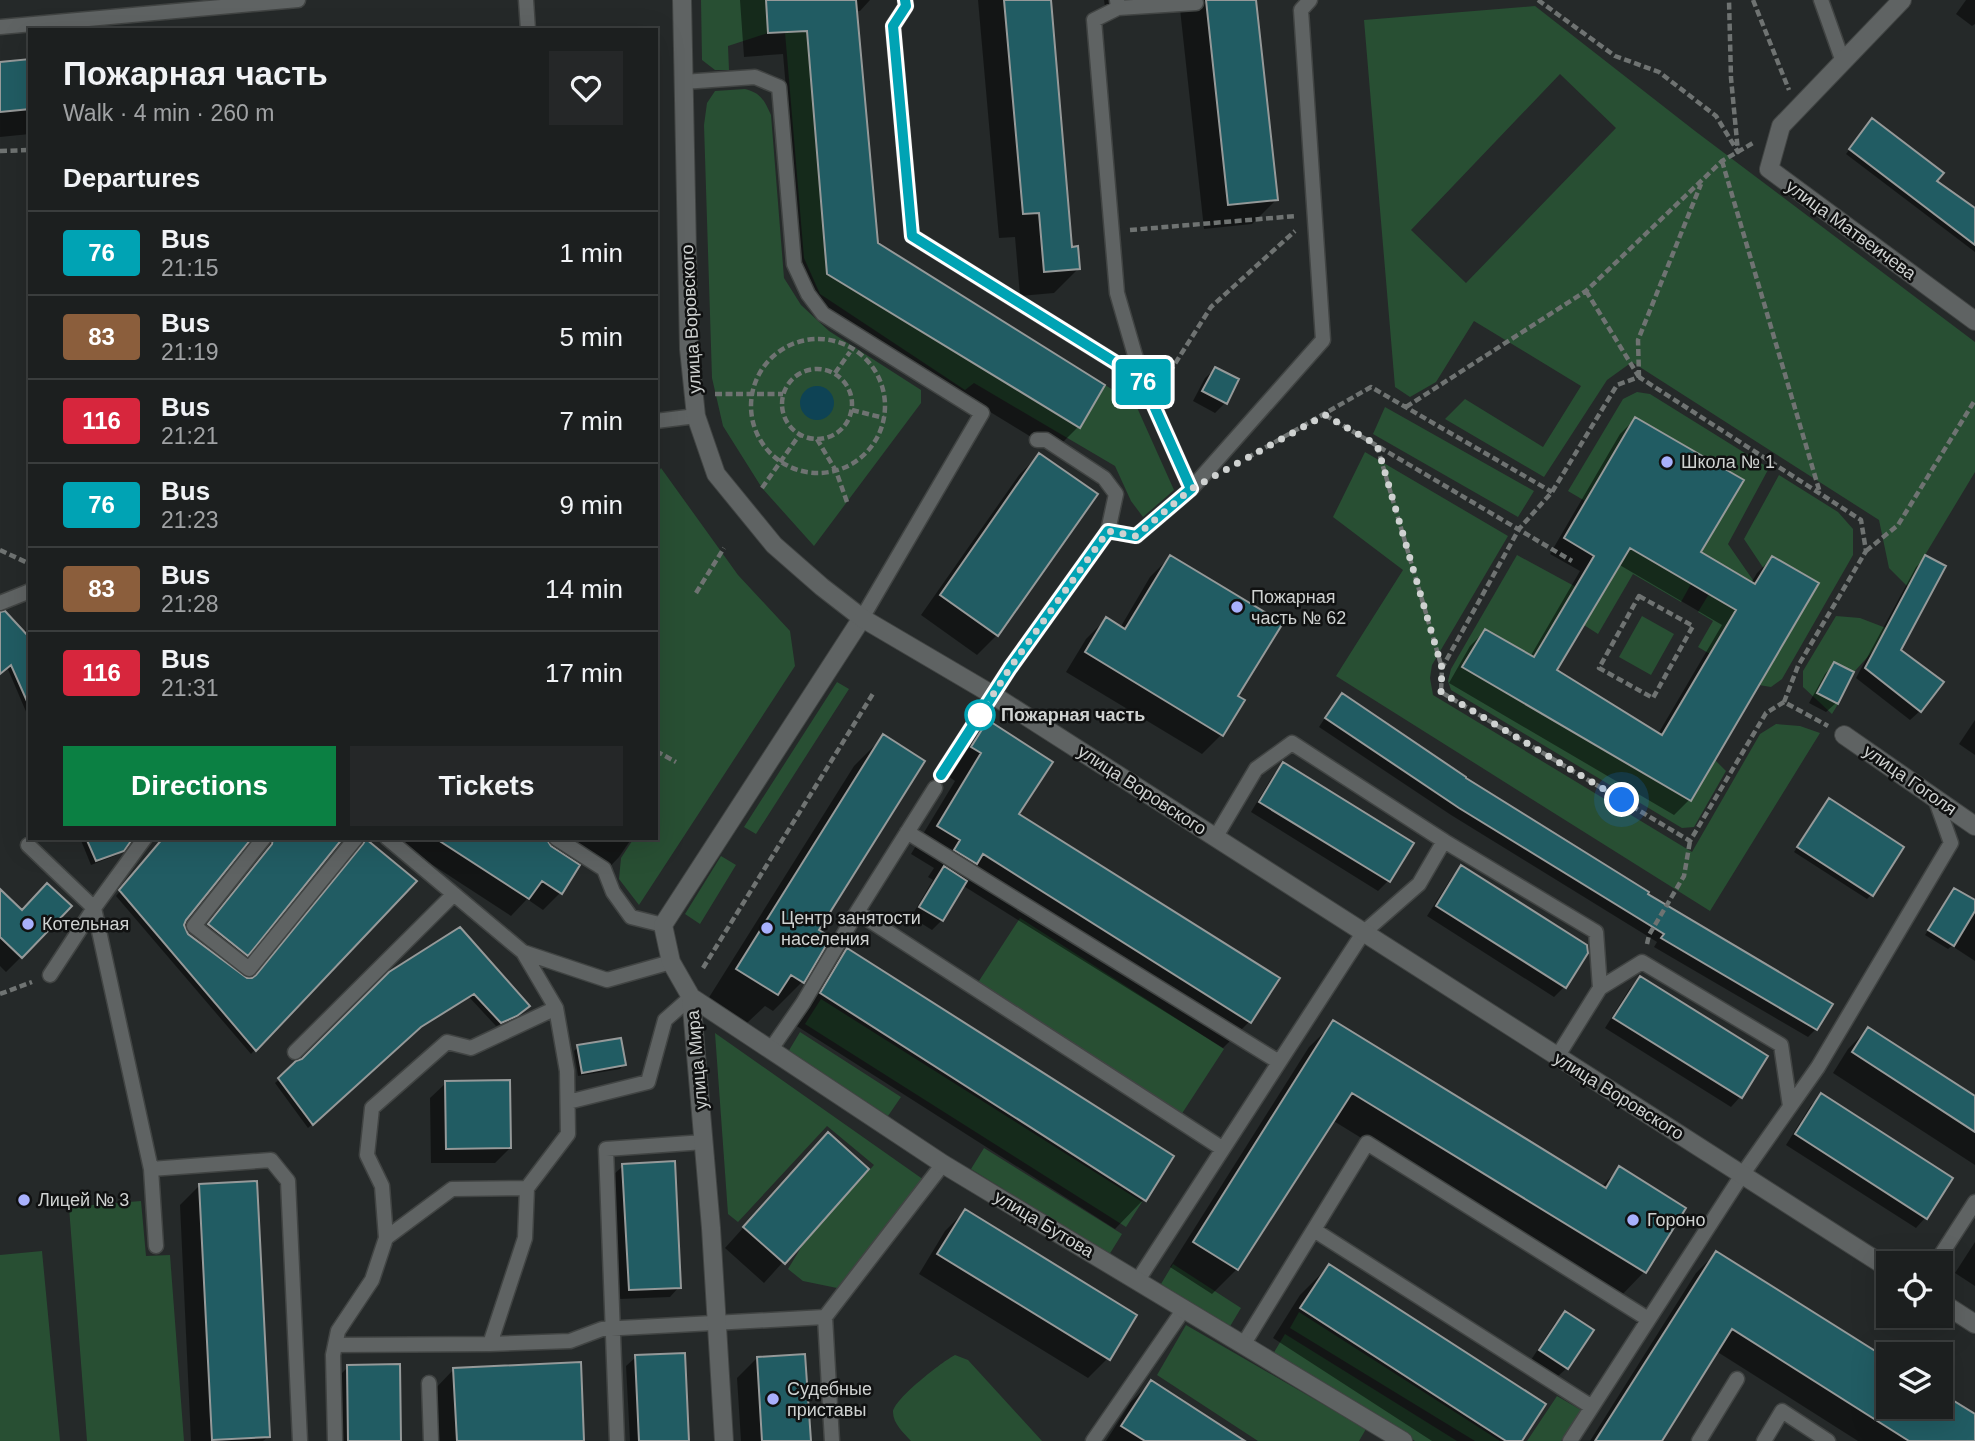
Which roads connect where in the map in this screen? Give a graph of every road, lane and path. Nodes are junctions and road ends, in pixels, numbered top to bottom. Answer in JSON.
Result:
{"nodes":[{"id":1,"x":298,"y":0,"type":"edge"},
{"id":2,"x":526,"y":0,"type":"edge"},
{"id":3,"x":682,"y":0,"type":"edge"},
{"id":4,"x":905,"y":0,"type":"edge"},
{"id":5,"x":1310,"y":0,"type":"edge"},
{"id":6,"x":1538,"y":0,"type":"edge"},
{"id":7,"x":1729,"y":0,"type":"edge"},
{"id":8,"x":1753,"y":0,"type":"edge"},
{"id":9,"x":1821,"y":0,"type":"edge"},
{"id":10,"x":1902,"y":0,"type":"edge"},
{"id":11,"x":1196,"y":3,"type":"dead end"},
{"id":12,"x":1117,"y":4,"type":"edge"},
{"id":13,"x":0,"y":27,"type":"edge"},
{"id":14,"x":528,"y":28,"type":"edge"},
{"id":15,"x":1843,"y":62,"type":"junction"},
{"id":16,"x":683,"y":82,"type":"junction"},
{"id":17,"x":1797,"y":111,"type":"junction"},
{"id":18,"x":1781,"y":126,"type":"junction"},
{"id":19,"x":28,"y":150,"type":"edge"},
{"id":20,"x":0,"y":151,"type":"edge"},
{"id":21,"x":1738,"y":152,"type":"junction"},
{"id":22,"x":1721,"y":161,"type":"junction"},
{"id":23,"x":1702,"y":180,"type":"junction"},
{"id":24,"x":1314,"y":215,"type":"junction"},
{"id":25,"x":1112,"y":232,"type":"junction"},
{"id":26,"x":1586,"y":291,"type":"junction"},
{"id":27,"x":1975,"y":321,"type":"edge"},
{"id":28,"x":852,"y":348,"type":"junction"},
{"id":29,"x":835,"y":373,"type":"junction"},
{"id":30,"x":1639,"y":377,"type":"junction"},
{"id":31,"x":1142,"y":379,"type":"junction"},
{"id":32,"x":752,"y":393,"type":"junction"},
{"id":33,"x":715,"y":394,"type":"dead end"},
{"id":34,"x":783,"y":394,"type":"junction"},
{"id":35,"x":1975,"y":400,"type":"edge"},
{"id":36,"x":1152,"y":401,"type":"junction"},
{"id":37,"x":1406,"y":407,"type":"junction"},
{"id":38,"x":852,"y":410,"type":"junction"},
{"id":39,"x":1325,"y":415,"type":"junction"},
{"id":40,"x":696,"y":416,"type":"junction"},
{"id":41,"x":884,"y":418,"type":"junction"},
{"id":42,"x":658,"y":421,"type":"edge"},
{"id":43,"x":800,"y":434,"type":"junction"},
{"id":44,"x":817,"y":439,"type":"junction"},
{"id":45,"x":1037,"y":440,"type":"dead end"},
{"id":46,"x":1377,"y":445,"type":"junction"},
{"id":47,"x":781,"y":462,"type":"junction"},
{"id":48,"x":1240,"y":462,"type":"dead end"},
{"id":49,"x":836,"y":471,"type":"junction"},
{"id":50,"x":762,"y":488,"type":"dead end"},
{"id":51,"x":1191,"y":489,"type":"junction"},
{"id":52,"x":1552,"y":492,"type":"junction"},
{"id":53,"x":1820,"y":493,"type":"junction"},
{"id":54,"x":847,"y":502,"type":"dead end"},
{"id":55,"x":1519,"y":530,"type":"junction"},
{"id":56,"x":1108,"y":531,"type":"junction"},
{"id":57,"x":724,"y":548,"type":"dead end"},
{"id":58,"x":0,"y":550,"type":"edge"},
{"id":59,"x":1866,"y":551,"type":"junction"},
{"id":60,"x":1572,"y":561,"type":"dead end"},
{"id":61,"x":28,"y":563,"type":"edge"},
{"id":62,"x":28,"y":592,"type":"edge"},
{"id":63,"x":696,"y":593,"type":"dead end"},
{"id":64,"x":1639,"y":596,"type":"joint"},
{"id":65,"x":0,"y":603,"type":"edge"},
{"id":66,"x":862,"y":618,"type":"junction"},
{"id":67,"x":1442,"y":668,"type":"junction"},
{"id":68,"x":874,"y":692,"type":"dead end"},
{"id":69,"x":993,"y":695,"type":"junction"},
{"id":70,"x":1784,"y":702,"type":"junction"},
{"id":71,"x":1844,"y":735,"type":"joint"},
{"id":72,"x":658,"y":752,"type":"edge"},
{"id":73,"x":676,"y":762,"type":"dead end"},
{"id":74,"x":1935,"y":798,"type":"junction"},
{"id":75,"x":1975,"y":826,"type":"edge"},
{"id":76,"x":907,"y":832,"type":"junction"},
{"id":77,"x":1215,"y":838,"type":"junction"},
{"id":78,"x":144,"y":840,"type":"edge"},
{"id":79,"x":262,"y":840,"type":"edge"},
{"id":80,"x":354,"y":840,"type":"edge"},
{"id":81,"x":389,"y":840,"type":"edge"},
{"id":82,"x":559,"y":840,"type":"edge"},
{"id":83,"x":1444,"y":841,"type":"junction"},
{"id":84,"x":1690,"y":841,"type":"junction"},
{"id":85,"x":28,"y":845,"type":"dead end"},
{"id":86,"x":454,"y":894,"type":"junction"},
{"id":87,"x":94,"y":908,"type":"junction"},
{"id":88,"x":857,"y":912,"type":"junction"},
{"id":89,"x":663,"y":925,"type":"junction"},
{"id":90,"x":1363,"y":933,"type":"junction"},
{"id":91,"x":523,"y":952,"type":"junction"},
{"id":92,"x":671,"y":962,"type":"junction"},
{"id":93,"x":1642,"y":962,"type":"junction"},
{"id":94,"x":703,"y":968,"type":"dead end"},
{"id":95,"x":50,"y":975,"type":"joint"},
{"id":96,"x":1600,"y":988,"type":"junction"},
{"id":97,"x":0,"y":994,"type":"edge"},
{"id":98,"x":691,"y":997,"type":"junction"},
{"id":99,"x":556,"y":1008,"type":"junction"},
{"id":100,"x":771,"y":1049,"type":"junction"},
{"id":101,"x":295,"y":1052,"type":"dead end"},
{"id":102,"x":1557,"y":1057,"type":"junction"},
{"id":103,"x":1279,"y":1062,"type":"junction"},
{"id":104,"x":568,"y":1102,"type":"junction"},
{"id":105,"x":1790,"y":1106,"type":"junction"},
{"id":106,"x":704,"y":1142,"type":"junction"},
{"id":107,"x":1223,"y":1149,"type":"junction"},
{"id":108,"x":943,"y":1164,"type":"junction"},
{"id":109,"x":151,"y":1168,"type":"junction"},
{"id":110,"x":1742,"y":1175,"type":"junction"},
{"id":111,"x":527,"y":1188,"type":"junction"},
{"id":112,"x":1975,"y":1202,"type":"edge"},
{"id":113,"x":1314,"y":1230,"type":"junction"},
{"id":114,"x":386,"y":1238,"type":"junction"},
{"id":115,"x":156,"y":1246,"type":"dead end"},
{"id":116,"x":1943,"y":1251,"type":"edge"},
{"id":117,"x":1876,"y":1260,"type":"edge"},
{"id":118,"x":1138,"y":1280,"type":"junction"},
{"id":119,"x":1184,"y":1309,"type":"junction"},
{"id":120,"x":1953,"y":1310,"type":"edge"},
{"id":121,"x":825,"y":1317,"type":"junction"},
{"id":122,"x":1648,"y":1319,"type":"junction"},
{"id":123,"x":717,"y":1323,"type":"junction"},
{"id":124,"x":1975,"y":1324,"type":"edge"},
{"id":125,"x":613,"y":1328,"type":"junction"},
{"id":126,"x":490,"y":1343,"type":"junction"},
{"id":127,"x":335,"y":1345,"type":"junction"},
{"id":128,"x":1243,"y":1345,"type":"junction"},
{"id":129,"x":1737,"y":1379,"type":"dead end"},
{"id":130,"x":429,"y":1383,"type":"dead end"},
{"id":131,"x":1592,"y":1407,"type":"junction"},
{"id":132,"x":1377,"y":1434,"type":"edge"},
{"id":133,"x":299,"y":1441,"type":"edge"},
{"id":134,"x":335,"y":1441,"type":"edge"},
{"id":135,"x":431,"y":1441,"type":"edge"},
{"id":136,"x":617,"y":1441,"type":"edge"},
{"id":137,"x":724,"y":1441,"type":"edge"},
{"id":138,"x":832,"y":1441,"type":"edge"},
{"id":139,"x":1093,"y":1441,"type":"edge"},
{"id":140,"x":1403,"y":1441,"type":"edge"},
{"id":141,"x":1570,"y":1441,"type":"edge"},
{"id":142,"x":1699,"y":1441,"type":"edge"},
{"id":143,"x":1764,"y":1441,"type":"edge"},
{"id":144,"x":1828,"y":1441,"type":"edge"}],
"edges":[{"from":1,"to":13,"type":"lane"},
{"from":2,"to":14,"type":"lane"},
{"from":3,"to":16,"type":"street","name":"улица Воровского"},
{"from":4,"to":31,"type":"lane"},
{"from":5,"to":24,"type":"lane"},
{"from":6,"to":21,"type":"path"},
{"from":7,"to":21,"type":"path"},
{"from":8,"to":17,"type":"path"},
{"from":9,"to":15,"type":"lane"},
{"from":10,"to":15,"type":"street"},
{"from":11,"to":12,"type":"lane"},
{"from":12,"to":25,"type":"lane"},
{"from":15,"to":17,"type":"street"},
{"from":16,"to":40,"type":"street","name":"улица Воровского"},
{"from":16,"to":66,"type":"lane"},
{"from":17,"to":18,"type":"street"},
{"from":18,"to":21,"type":"path"},
{"from":18,"to":27,"type":"street","name":"улица Матвеичева"},
{"from":19,"to":20,"type":"path"},
{"from":21,"to":22,"type":"path"},
{"from":22,"to":23,"type":"path"},
{"from":22,"to":53,"type":"path"},
{"from":23,"to":26,"type":"path"},
{"from":23,"to":30,"type":"path"},
{"from":24,"to":25,"type":"path"},
{"from":24,"to":36,"type":"path"},
{"from":24,"to":51,"type":"lane"},
{"from":25,"to":31,"type":"lane"},
{"from":26,"to":30,"type":"path"},
{"from":26,"to":37,"type":"path"},
{"from":28,"to":29,"type":"path"},
{"from":28,"to":32,"type":"path"},
{"from":28,"to":41,"type":"path"},
{"from":29,"to":34,"type":"path"},
{"from":29,"to":38,"type":"path"},
{"from":30,"to":52,"type":"path"},
{"from":30,"to":53,"type":"path"},
{"from":31,"to":36,"type":"lane"},
{"from":32,"to":33,"type":"path"},
{"from":32,"to":34,"type":"path"},
{"from":32,"to":47,"type":"path"},
{"from":34,"to":43,"type":"path"},
{"from":35,"to":59,"type":"path"},
{"from":36,"to":51,"type":"lane"},
{"from":37,"to":39,"type":"path"},
{"from":37,"to":52,"type":"path"},
{"from":38,"to":41,"type":"path"},
{"from":38,"to":44,"type":"path"},
{"from":39,"to":46,"type":"path"},
{"from":39,"to":48,"type":"path"},
{"from":40,"to":42,"type":"lane"},
{"from":40,"to":66,"type":"street","name":"улица Воровского"},
{"from":41,"to":49,"type":"path"},
{"from":43,"to":44,"type":"path"},
{"from":43,"to":47,"type":"path"},
{"from":44,"to":49,"type":"path"},
{"from":45,"to":56,"type":"lane"},
{"from":46,"to":55,"type":"path"},
{"from":46,"to":67,"type":"path"},
{"from":47,"to":49,"type":"path"},
{"from":47,"to":50,"type":"path"},
{"from":49,"to":54,"type":"path"},
{"from":51,"to":56,"type":"lane"},
{"from":52,"to":55,"type":"path"},
{"from":53,"to":59,"type":"path"},
{"from":55,"to":60,"type":"path"},
{"from":55,"to":67,"type":"path"},
{"from":56,"to":69,"type":"lane"},
{"from":57,"to":63,"type":"path"},
{"from":58,"to":61,"type":"path"},
{"from":59,"to":70,"type":"path"},
{"from":62,"to":65,"type":"lane"},
{"from":64,"to":64,"type":"path"},
{"from":66,"to":69,"type":"street","name":"улица Воровского"},
{"from":66,"to":89,"type":"street"},
{"from":67,"to":84,"type":"path"},
{"from":68,"to":94,"type":"path"},
{"from":69,"to":76,"type":"lane"},
{"from":69,"to":77,"type":"street","name":"улица Воровского"},
{"from":70,"to":71,"type":"path"},
{"from":70,"to":84,"type":"path"},
{"from":71,"to":74,"type":"street","name":"улица Гоголя"},
{"from":72,"to":73,"type":"path"},
{"from":74,"to":75,"type":"street","name":"улица Гоголя"},
{"from":74,"to":105,"type":"lane"},
{"from":76,"to":88,"type":"lane"},
{"from":76,"to":103,"type":"lane"},
{"from":77,"to":83,"type":"lane"},
{"from":77,"to":90,"type":"street","name":"улица Воровского"},
{"from":78,"to":87,"type":"lane"},
{"from":79,"to":80,"type":"lane"},
{"from":81,"to":86,"type":"lane"},
{"from":82,"to":89,"type":"lane"},
{"from":83,"to":90,"type":"lane"},
{"from":83,"to":96,"type":"lane"},
{"from":84,"to":93,"type":"path"},
{"from":85,"to":87,"type":"lane"},
{"from":86,"to":91,"type":"lane"},
{"from":86,"to":101,"type":"lane"},
{"from":87,"to":95,"type":"lane"},
{"from":87,"to":109,"type":"lane"},
{"from":88,"to":100,"type":"lane"},
{"from":88,"to":107,"type":"lane"},
{"from":89,"to":92,"type":"street","name":"улица Мира"},
{"from":90,"to":102,"type":"street","name":"улица Воровского"},
{"from":90,"to":103,"type":"lane"},
{"from":91,"to":92,"type":"lane"},
{"from":91,"to":99,"type":"lane"},
{"from":92,"to":98,"type":"street","name":"улица Мира"},
{"from":93,"to":96,"type":"lane"},
{"from":93,"to":105,"type":"lane"},
{"from":95,"to":97,"type":"path"},
{"from":96,"to":102,"type":"lane"},
{"from":98,"to":100,"type":"street","name":"улица Бутова"},
{"from":98,"to":104,"type":"lane"},
{"from":98,"to":106,"type":"street","name":"улица Мира"},
{"from":99,"to":104,"type":"lane"},
{"from":99,"to":114,"type":"lane"},
{"from":100,"to":108,"type":"street","name":"улица Бутова"},
{"from":102,"to":110,"type":"street","name":"улица Воровского"},
{"from":103,"to":107,"type":"lane"},
{"from":104,"to":111,"type":"lane"},
{"from":105,"to":110,"type":"lane"},
{"from":106,"to":123,"type":"street","name":"улица Мира"},
{"from":106,"to":125,"type":"lane"},
{"from":107,"to":118,"type":"lane"},
{"from":108,"to":118,"type":"street","name":"улица Бутова"},
{"from":108,"to":121,"type":"lane"},
{"from":109,"to":115,"type":"lane"},
{"from":109,"to":133,"type":"lane"},
{"from":110,"to":117,"type":"street","name":"улица Воровского"},
{"from":110,"to":122,"type":"lane"},
{"from":111,"to":114,"type":"lane"},
{"from":111,"to":126,"type":"lane"},
{"from":112,"to":116,"type":"lane"},
{"from":113,"to":122,"type":"lane"},
{"from":113,"to":128,"type":"lane"},
{"from":113,"to":131,"type":"lane"},
{"from":114,"to":127,"type":"lane"},
{"from":118,"to":119,"type":"street","name":"улица Бутова"},
{"from":119,"to":128,"type":"street","name":"улица Бутова"},
{"from":119,"to":139,"type":"lane"},
{"from":120,"to":124,"type":"street"},
{"from":121,"to":123,"type":"lane"},
{"from":121,"to":138,"type":"lane"},
{"from":122,"to":131,"type":"lane"},
{"from":123,"to":125,"type":"lane"},
{"from":123,"to":137,"type":"street","name":"улица Мира"},
{"from":125,"to":126,"type":"lane"},
{"from":125,"to":136,"type":"lane"},
{"from":126,"to":127,"type":"lane"},
{"from":127,"to":134,"type":"lane"},
{"from":128,"to":132,"type":"street","name":"улица Бутова"},
{"from":129,"to":142,"type":"lane"},
{"from":130,"to":135,"type":"lane"},
{"from":131,"to":141,"type":"lane"},
{"from":132,"to":140,"type":"street","name":"улица Бутова"},
{"from":143,"to":144,"type":"lane"}]}
